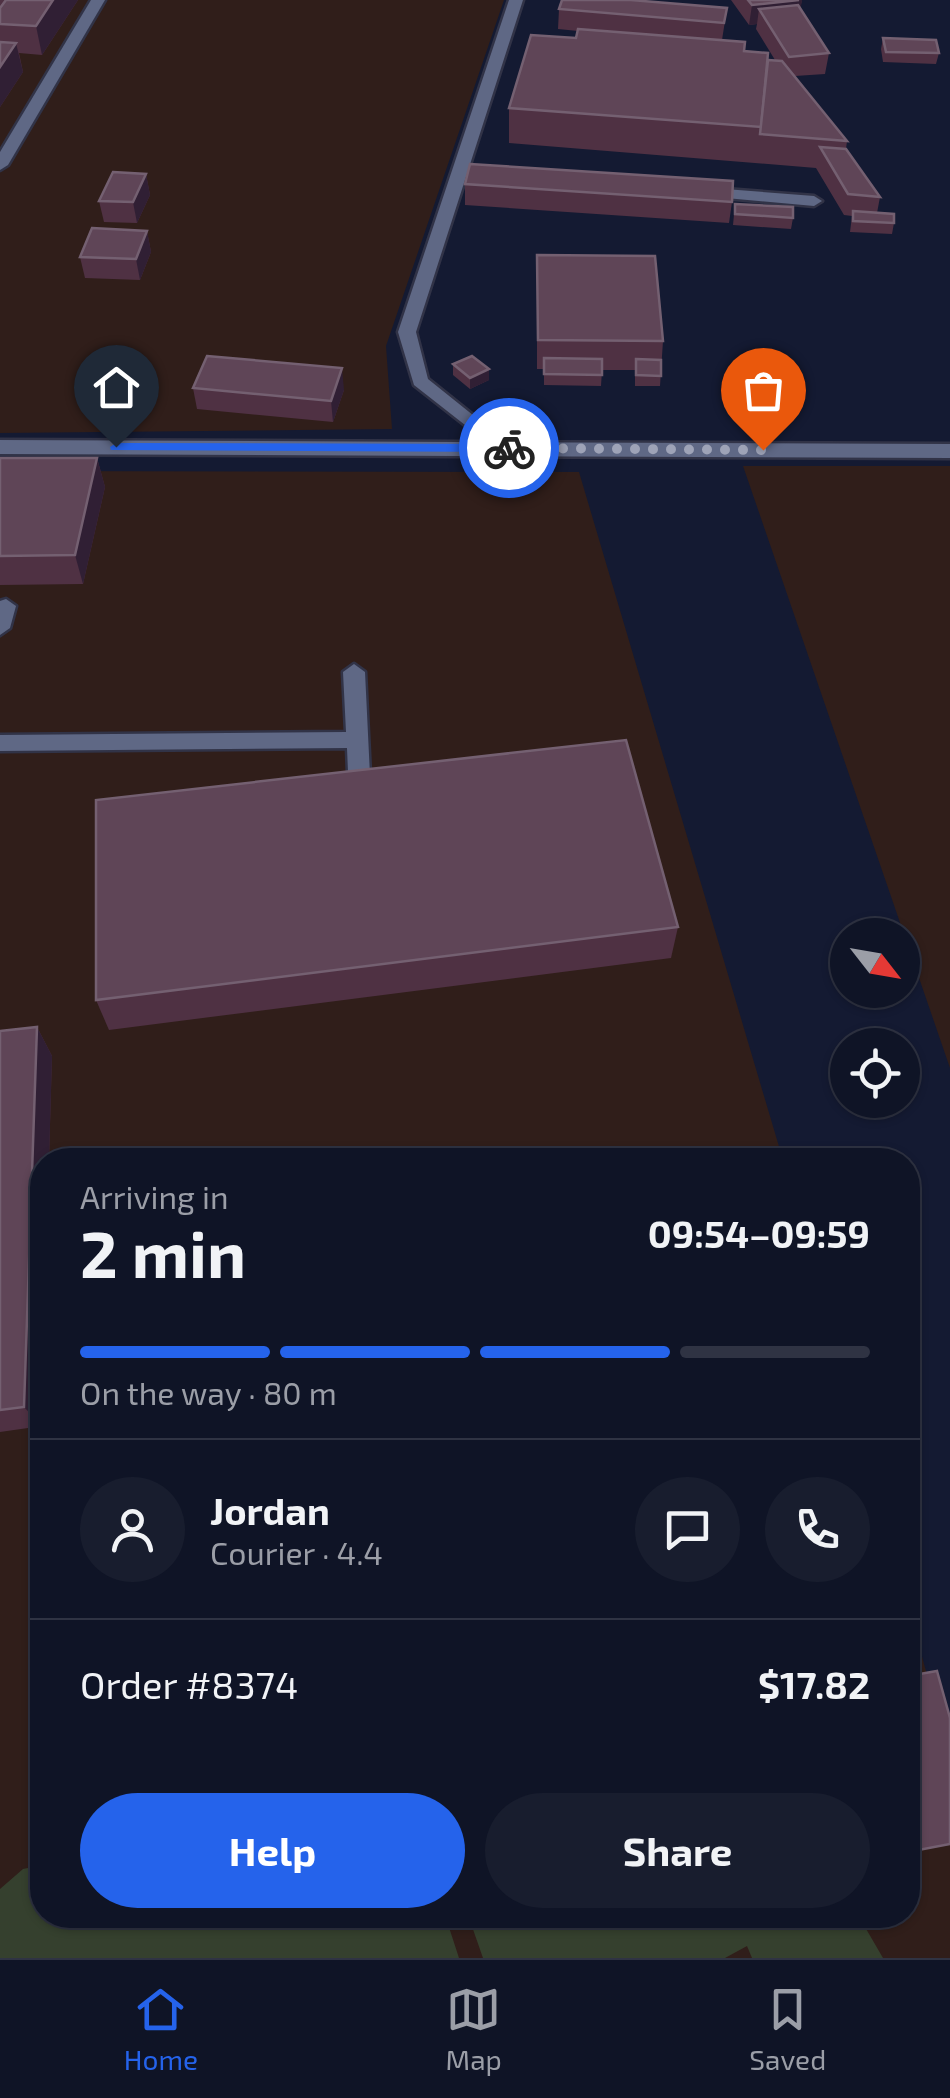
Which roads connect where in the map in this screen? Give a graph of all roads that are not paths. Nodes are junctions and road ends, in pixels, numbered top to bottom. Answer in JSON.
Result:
{"nodes":[{"id":1,"x":98,"y":0,"type":"edge"},
{"id":2,"x":516,"y":0,"type":"edge"},
{"id":3,"x":0,"y":165,"type":"edge"},
{"id":4,"x":460,"y":172,"type":"junction"},
{"id":5,"x":479,"y":174,"type":"edge"},
{"id":6,"x":676,"y":190,"type":"edge"},
{"id":7,"x":814,"y":201,"type":"dead end"},
{"id":8,"x":0,"y":447,"type":"edge"},
{"id":9,"x":502,"y":448,"type":"junction"},
{"id":10,"x":950,"y":451,"type":"edge"},
{"id":11,"x":6,"y":606,"type":"dead end"},
{"id":12,"x":0,"y":628,"type":"edge"},
{"id":13,"x":354,"y":672,"type":"dead end"},
{"id":14,"x":357,"y":740,"type":"junction"},
{"id":15,"x":0,"y":743,"type":"edge"},
{"id":16,"x":360,"y":796,"type":"edge"}],
"edges":[{"from":1,"to":3,"type":"lane"},
{"from":2,"to":4,"type":"lane"},
{"from":4,"to":5,"type":"lane"},
{"from":4,"to":9,"type":"lane"},
{"from":6,"to":7,"type":"lane"},
{"from":8,"to":9,"type":"street"},
{"from":9,"to":10,"type":"street"},
{"from":11,"to":12,"type":"lane"},
{"from":13,"to":14,"type":"lane"},
{"from":14,"to":15,"type":"lane"},
{"from":14,"to":16,"type":"lane"}]}
